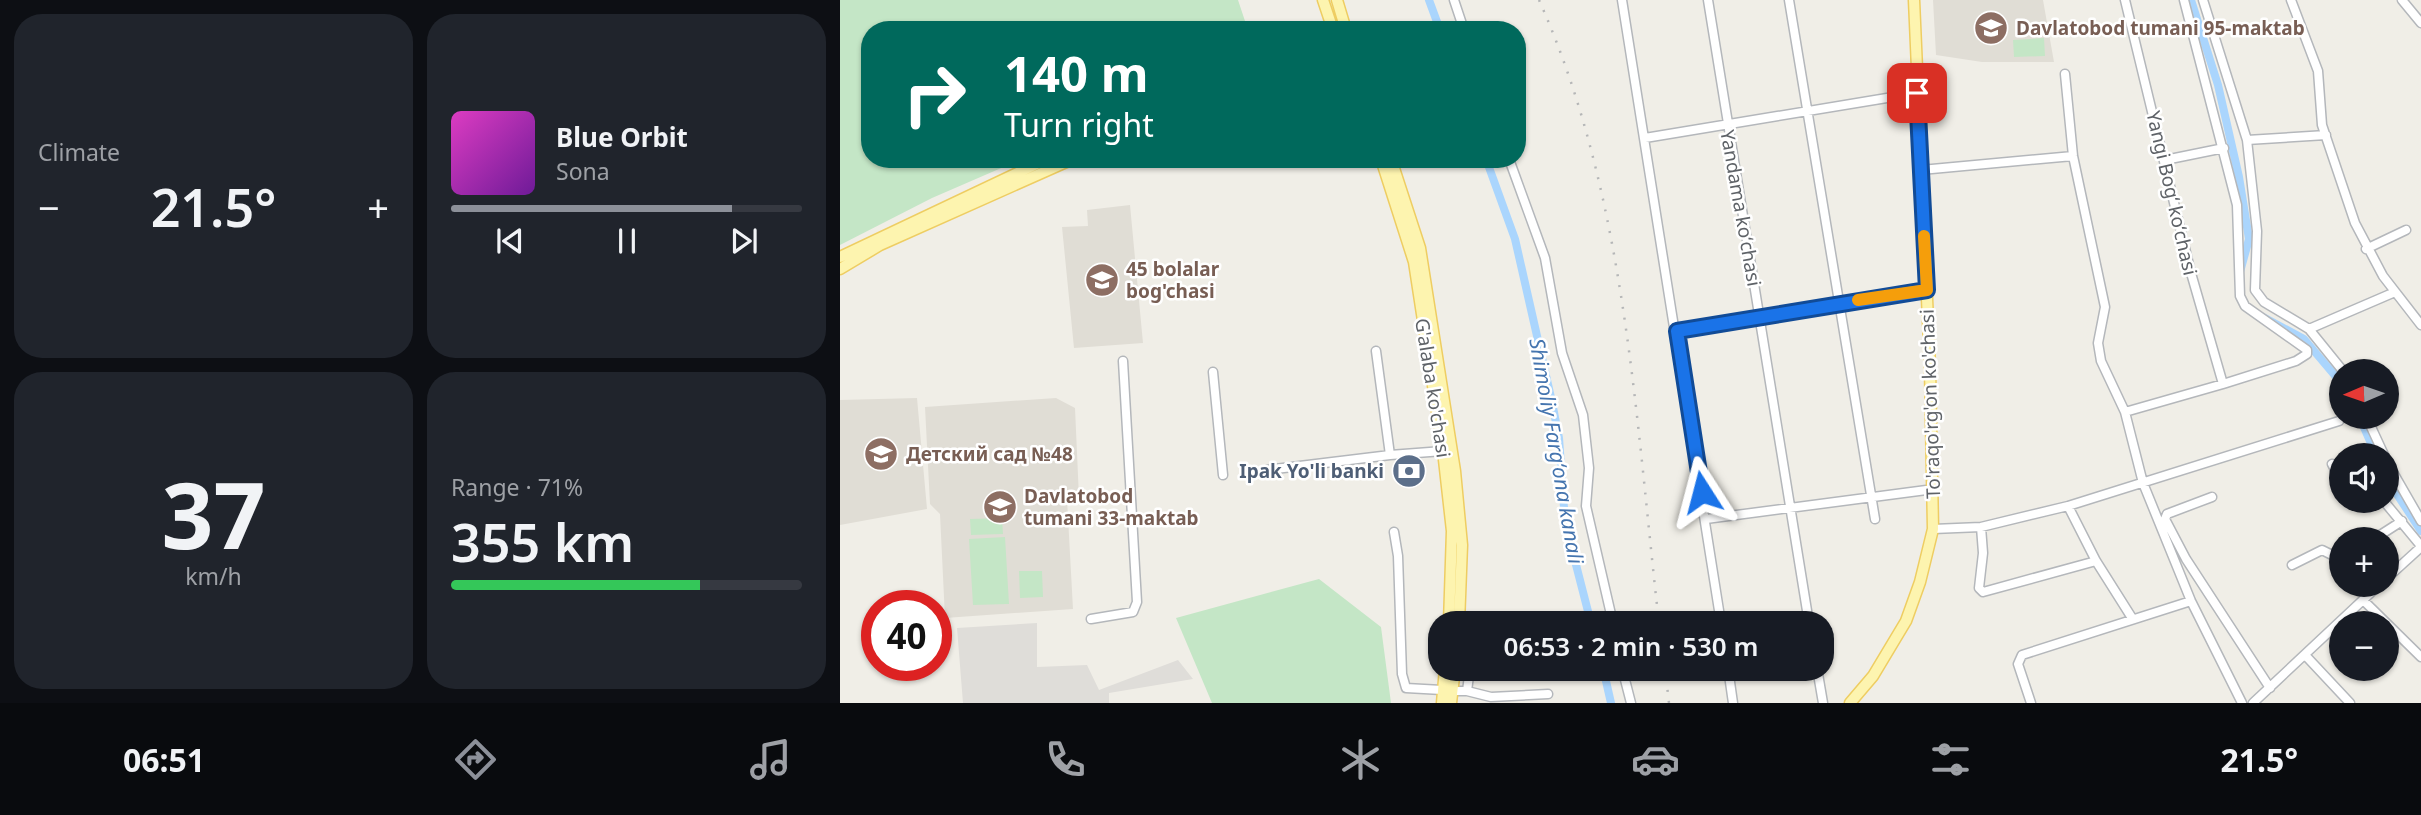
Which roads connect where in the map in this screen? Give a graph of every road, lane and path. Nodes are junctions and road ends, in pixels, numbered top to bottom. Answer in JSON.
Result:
{"nodes":[{"id":1,"x":1323,"y":0,"type":"edge"},
{"id":2,"x":1337,"y":0,"type":"edge"},
{"id":3,"x":1454,"y":0,"type":"edge"},
{"id":4,"x":1622,"y":0,"type":"edge"},
{"id":5,"x":1707,"y":0,"type":"edge"},
{"id":6,"x":1789,"y":0,"type":"edge"},
{"id":7,"x":1914,"y":0,"type":"edge"},
{"id":8,"x":2125,"y":0,"type":"edge"},
{"id":9,"x":2184,"y":0,"type":"edge"},
{"id":10,"x":2203,"y":0,"type":"edge"},
{"id":11,"x":2291,"y":0,"type":"edge"},
{"id":12,"x":2402,"y":0,"type":"edge"},
{"id":13,"x":1335,"y":21,"type":"edge"},
{"id":14,"x":1339,"y":21,"type":"edge"},
{"id":15,"x":1461,"y":21,"type":"edge"},
{"id":16,"x":2421,"y":23,"type":"edge"},
{"id":17,"x":2065,"y":74,"type":"dead end"},
{"id":18,"x":1917,"y":93,"type":"junction"},
{"id":19,"x":1806,"y":111,"type":"junction"},
{"id":20,"x":1727,"y":124,"type":"junction"},
{"id":21,"x":2326,"y":135,"type":"junction"},
{"id":22,"x":1645,"y":138,"type":"junction"},
{"id":23,"x":2247,"y":140,"type":"junction"},
{"id":24,"x":2224,"y":148,"type":"junction"},
{"id":25,"x":2073,"y":156,"type":"junction"},
{"id":26,"x":2165,"y":160,"type":"junction"},
{"id":27,"x":1028,"y":168,"type":"edge"},
{"id":28,"x":1053,"y":168,"type":"edge"},
{"id":29,"x":1386,"y":168,"type":"edge"},
{"id":30,"x":1393,"y":168,"type":"edge"},
{"id":31,"x":1513,"y":168,"type":"edge"},
{"id":32,"x":1921,"y":170,"type":"junction"},
{"id":33,"x":1397,"y":189,"type":"junction"},
{"id":34,"x":2406,"y":230,"type":"dead end"},
{"id":35,"x":2366,"y":249,"type":"junction"},
{"id":36,"x":840,"y":257,"type":"edge"},
{"id":37,"x":840,"y":269,"type":"edge"},
{"id":38,"x":1927,"y":290,"type":"junction"},
{"id":39,"x":2395,"y":292,"type":"junction"},
{"id":40,"x":1840,"y":303,"type":"junction"},
{"id":41,"x":1760,"y":316,"type":"junction"},
{"id":42,"x":2421,"y":326,"type":"edge"},
{"id":43,"x":2309,"y":329,"type":"junction"},
{"id":44,"x":1677,"y":331,"type":"junction"},
{"id":45,"x":1376,"y":351,"type":"dead end"},
{"id":46,"x":2333,"y":359,"type":"edge"},
{"id":47,"x":1123,"y":361,"type":"dead end"},
{"id":48,"x":1213,"y":372,"type":"dead end"},
{"id":49,"x":2223,"y":384,"type":"junction"},
{"id":50,"x":2125,"y":412,"type":"junction"},
{"id":51,"x":2329,"y":424,"type":"edge"},
{"id":52,"x":1443,"y":451,"type":"junction"},
{"id":53,"x":1390,"y":455,"type":"junction"},
{"id":54,"x":1267,"y":470,"type":"dead end"},
{"id":55,"x":1223,"y":475,"type":"dead end"},
{"id":56,"x":2143,"y":483,"type":"junction"},
{"id":57,"x":2399,"y":483,"type":"edge"},
{"id":58,"x":1934,"y":489,"type":"junction"},
{"id":59,"x":1870,"y":496,"type":"junction"},
{"id":60,"x":2213,"y":497,"type":"dead end"},
{"id":61,"x":2068,"y":506,"type":"junction"},
{"id":62,"x":1790,"y":509,"type":"junction"},
{"id":63,"x":2395,"y":513,"type":"edge"},
{"id":64,"x":1706,"y":519,"type":"junction"},
{"id":65,"x":1875,"y":519,"type":"dead end"},
{"id":66,"x":2402,"y":521,"type":"junction"},
{"id":67,"x":2421,"y":521,"type":"edge"},
{"id":68,"x":1981,"y":527,"type":"junction"},
{"id":69,"x":2393,"y":527,"type":"edge"},
{"id":70,"x":1933,"y":529,"type":"junction"},
{"id":71,"x":1394,"y":532,"type":"dead end"},
{"id":72,"x":2421,"y":547,"type":"edge"},
{"id":73,"x":2329,"y":554,"type":"edge"},
{"id":74,"x":2096,"y":561,"type":"junction"},
{"id":75,"x":2292,"y":565,"type":"dead end"},
{"id":76,"x":2399,"y":567,"type":"edge"},
{"id":77,"x":2366,"y":597,"type":"edge"},
{"id":78,"x":2363,"y":600,"type":"junction"},
{"id":79,"x":2192,"y":601,"type":"junction"},
{"id":80,"x":1449,"y":611,"type":"edge"},
{"id":81,"x":1459,"y":611,"type":"edge"},
{"id":82,"x":1610,"y":611,"type":"edge"},
{"id":83,"x":1719,"y":611,"type":"edge"},
{"id":84,"x":1807,"y":611,"type":"edge"},
{"id":85,"x":2132,"y":618,"type":"junction"},
{"id":86,"x":1091,"y":619,"type":"dead end"},
{"id":87,"x":2305,"y":655,"type":"junction"},
{"id":88,"x":2421,"y":657,"type":"edge"},
{"id":89,"x":1446,"y":681,"type":"edge"},
{"id":90,"x":1450,"y":681,"type":"edge"},
{"id":91,"x":1468,"y":681,"type":"edge"},
{"id":92,"x":1625,"y":681,"type":"edge"},
{"id":93,"x":1730,"y":681,"type":"edge"},
{"id":94,"x":1819,"y":681,"type":"edge"},
{"id":95,"x":2270,"y":688,"type":"junction"},
{"id":96,"x":1447,"y":691,"type":"junction"},
{"id":97,"x":1467,"y":691,"type":"junction"},
{"id":98,"x":1548,"y":694,"type":"dead end"},
{"id":99,"x":1442,"y":703,"type":"edge"},
{"id":100,"x":1451,"y":703,"type":"edge"},
{"id":101,"x":1631,"y":703,"type":"edge"},
{"id":102,"x":1733,"y":703,"type":"edge"},
{"id":103,"x":1822,"y":703,"type":"edge"},
{"id":104,"x":1850,"y":703,"type":"edge"},
{"id":105,"x":2031,"y":703,"type":"edge"},
{"id":106,"x":2242,"y":703,"type":"edge"},
{"id":107,"x":2253,"y":703,"type":"edge"},
{"id":108,"x":2350,"y":703,"type":"edge"}],
"edges":[{"from":1,"to":13,"type":"main road"},
{"from":2,"to":14,"type":"main road"},
{"from":3,"to":15,"type":"street"},
{"from":4,"to":22,"type":"street"},
{"from":5,"to":20,"type":"street","name":"Yandama koʻchasi"},
{"from":6,"to":19,"type":"street"},
{"from":7,"to":18,"type":"main road","name":"To'raqo'rg'on ko'chasi"},
{"from":8,"to":26,"type":"street","name":"Yangi Bogʻ koʻchasi"},
{"from":9,"to":24,"type":"street"},
{"from":10,"to":23,"type":"street"},
{"from":11,"to":21,"type":"street"},
{"from":12,"to":16,"type":"street"},
{"from":17,"to":25,"type":"street"},
{"from":18,"to":19,"type":"street"},
{"from":18,"to":32,"type":"main road","name":"To'raqo'rg'on ko'chasi"},
{"from":19,"to":20,"type":"street"},
{"from":19,"to":40,"type":"street"},
{"from":20,"to":22,"type":"street"},
{"from":20,"to":41,"type":"street","name":"Yandama koʻchasi"},
{"from":21,"to":23,"type":"street"},
{"from":21,"to":35,"type":"street"},
{"from":22,"to":44,"type":"street"},
{"from":23,"to":43,"type":"street"},
{"from":24,"to":26,"type":"street"},
{"from":24,"to":49,"type":"street"},
{"from":25,"to":32,"type":"street"},
{"from":25,"to":50,"type":"street"},
{"from":26,"to":49,"type":"street","name":"Yangi Bogʻ koʻchasi"},
{"from":27,"to":36,"type":"main road"},
{"from":28,"to":37,"type":"main road"},
{"from":29,"to":33,"type":"main road","name":"G'alaba ko'chasi"},
{"from":30,"to":33,"type":"main road","name":"G'alaba ko'chasi"},
{"from":31,"to":82,"type":"street"},
{"from":32,"to":38,"type":"main road","name":"To'raqo'rg'on ko'chasi"},
{"from":33,"to":52,"type":"main road","name":"G'alaba ko'chasi"},
{"from":33,"to":81,"type":"main road","name":"G'alaba ko'chasi"},
{"from":34,"to":35,"type":"street"},
{"from":35,"to":39,"type":"street"},
{"from":38,"to":40,"type":"street"},
{"from":38,"to":58,"type":"main road","name":"To'raqo'rg'on ko'chasi"},
{"from":39,"to":42,"type":"street"},
{"from":39,"to":43,"type":"street"},
{"from":40,"to":41,"type":"street"},
{"from":40,"to":59,"type":"street"},
{"from":41,"to":44,"type":"street"},
{"from":41,"to":62,"type":"street","name":"Yandama koʻchasi"},
{"from":43,"to":46,"type":"street"},
{"from":44,"to":64,"type":"street"},
{"from":45,"to":53,"type":"street"},
{"from":47,"to":86,"type":"street"},
{"from":48,"to":55,"type":"street"},
{"from":49,"to":50,"type":"street"},
{"from":50,"to":56,"type":"street"},
{"from":51,"to":56,"type":"street"},
{"from":52,"to":53,"type":"street"},
{"from":52,"to":80,"type":"main road","name":"G'alaba ko'chasi"},
{"from":53,"to":54,"type":"street"},
{"from":56,"to":61,"type":"street"},
{"from":56,"to":79,"type":"street"},
{"from":57,"to":67,"type":"street"},
{"from":58,"to":59,"type":"street"},
{"from":58,"to":70,"type":"main road","name":"To'raqo'rg'on ko'chasi"},
{"from":59,"to":62,"type":"street"},
{"from":59,"to":65,"type":"street"},
{"from":60,"to":95,"type":"street"},
{"from":61,"to":68,"type":"street"},
{"from":61,"to":74,"type":"street"},
{"from":62,"to":64,"type":"street"},
{"from":62,"to":84,"type":"street","name":"Yandama koʻchasi"},
{"from":63,"to":66,"type":"street"},
{"from":64,"to":83,"type":"street"},
{"from":66,"to":69,"type":"street"},
{"from":66,"to":72,"type":"street"},
{"from":68,"to":70,"type":"street"},
{"from":68,"to":74,"type":"street"},
{"from":70,"to":104,"type":"main road","name":"To'raqo'rg'on ko'chasi"},
{"from":71,"to":96,"type":"street"},
{"from":72,"to":76,"type":"street"},
{"from":73,"to":75,"type":"street"},
{"from":74,"to":85,"type":"street"},
{"from":77,"to":78,"type":"street"},
{"from":78,"to":87,"type":"street"},
{"from":78,"to":88,"type":"street"},
{"from":79,"to":85,"type":"street"},
{"from":79,"to":106,"type":"street"},
{"from":85,"to":105,"type":"street"},
{"from":87,"to":95,"type":"street"},
{"from":87,"to":108,"type":"street"},
{"from":89,"to":96,"type":"main road"},
{"from":90,"to":96,"type":"main road"},
{"from":91,"to":97,"type":"street"},
{"from":92,"to":101,"type":"street"},
{"from":93,"to":102,"type":"street"},
{"from":94,"to":103,"type":"street"},
{"from":95,"to":107,"type":"street"},
{"from":96,"to":97,"type":"street"},
{"from":96,"to":99,"type":"main road"},
{"from":96,"to":100,"type":"main road"},
{"from":97,"to":98,"type":"street"}]}
